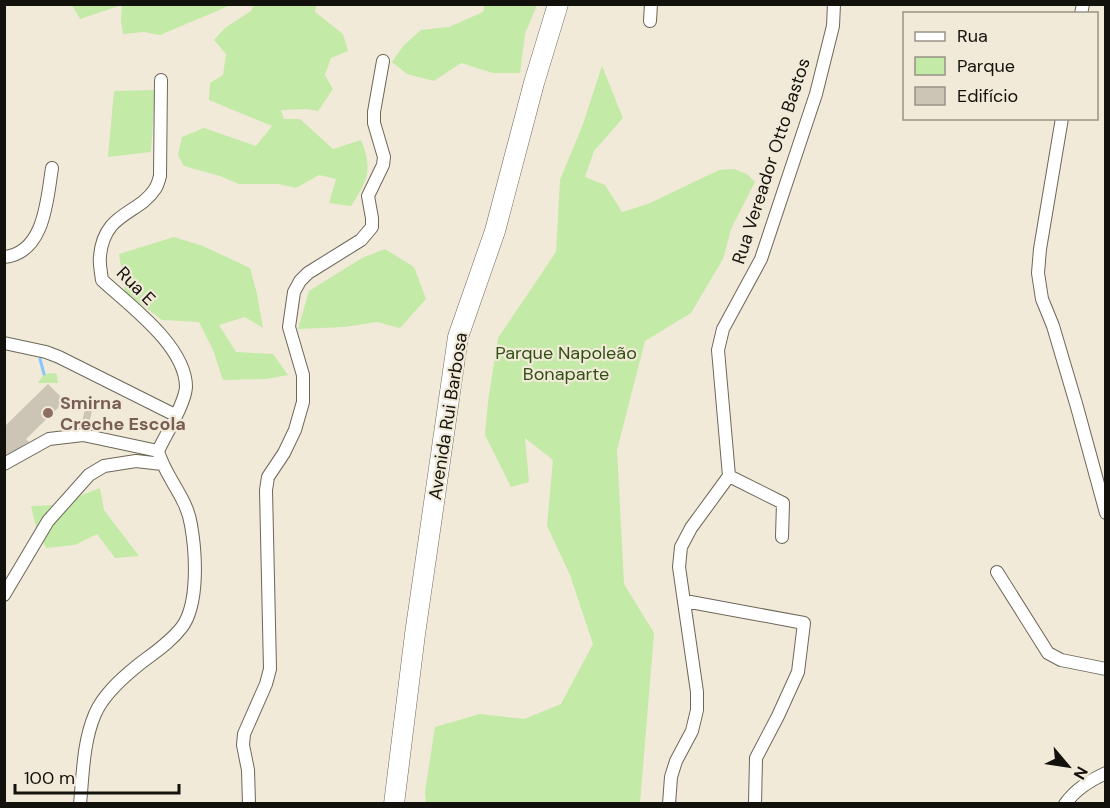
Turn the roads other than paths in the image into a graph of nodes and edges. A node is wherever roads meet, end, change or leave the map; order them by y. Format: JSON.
{"nodes":[{"id":1,"x":547,"y":4,"type":"edge"},
{"id":2,"x":558,"y":4,"type":"edge"},
{"id":3,"x":651,"y":4,"type":"edge"},
{"id":4,"x":834,"y":4,"type":"edge"},
{"id":5,"x":650,"y":21,"type":"dead end"},
{"id":6,"x":382,"y":61,"type":"dead end"},
{"id":7,"x":161,"y":80,"type":"dead end"},
{"id":8,"x":1062,"y":120,"type":"edge"},
{"id":9,"x":52,"y":168,"type":"dead end"},
{"id":10,"x":4,"y":257,"type":"edge"},
{"id":11,"x":4,"y":343,"type":"edge"},
{"id":12,"x":175,"y":415,"type":"junction"},
{"id":13,"x":158,"y":451,"type":"junction"},
{"id":14,"x":4,"y":464,"type":"edge"},
{"id":15,"x":162,"y":464,"type":"junction"},
{"id":16,"x":1100,"y":470,"type":"edge"},
{"id":17,"x":729,"y":476,"type":"junction"},
{"id":18,"x":1106,"y":513,"type":"edge"},
{"id":19,"x":782,"y":537,"type":"dead end"},
{"id":20,"x":997,"y":572,"type":"dead end"},
{"id":21,"x":4,"y":595,"type":"edge"},
{"id":22,"x":685,"y":601,"type":"junction"},
{"id":23,"x":1106,"y":669,"type":"edge"},
{"id":24,"x":1106,"y":772,"type":"edge"},
{"id":25,"x":80,"y":804,"type":"edge"},
{"id":26,"x":249,"y":804,"type":"edge"},
{"id":27,"x":383,"y":804,"type":"edge"},
{"id":28,"x":394,"y":804,"type":"edge"},
{"id":29,"x":669,"y":804,"type":"edge"},
{"id":30,"x":755,"y":804,"type":"edge"},
{"id":31,"x":1065,"y":804,"type":"edge"}],
"edges":[{"from":1,"to":27,"type":"main road","name":"Avenida Rui Barbosa"},
{"from":2,"to":28,"type":"main road","name":"Avenida Rui Barbosa"},
{"from":3,"to":5,"type":"street"},
{"from":4,"to":17,"type":"street","name":"Rua Vereador Otto Bastos"},
{"from":6,"to":26,"type":"street"},
{"from":7,"to":12,"type":"street","name":"Rua E"},
{"from":8,"to":16,"type":"street"},
{"from":9,"to":10,"type":"street"},
{"from":11,"to":12,"type":"street"},
{"from":12,"to":13,"type":"street","name":"Rua E"},
{"from":13,"to":14,"type":"street"},
{"from":13,"to":15,"type":"street"},
{"from":15,"to":21,"type":"street"},
{"from":15,"to":25,"type":"street"},
{"from":16,"to":18,"type":"street"},
{"from":17,"to":19,"type":"street"},
{"from":17,"to":22,"type":"street"},
{"from":20,"to":23,"type":"street"},
{"from":22,"to":29,"type":"street"},
{"from":22,"to":30,"type":"street"},
{"from":24,"to":31,"type":"street"}]}
